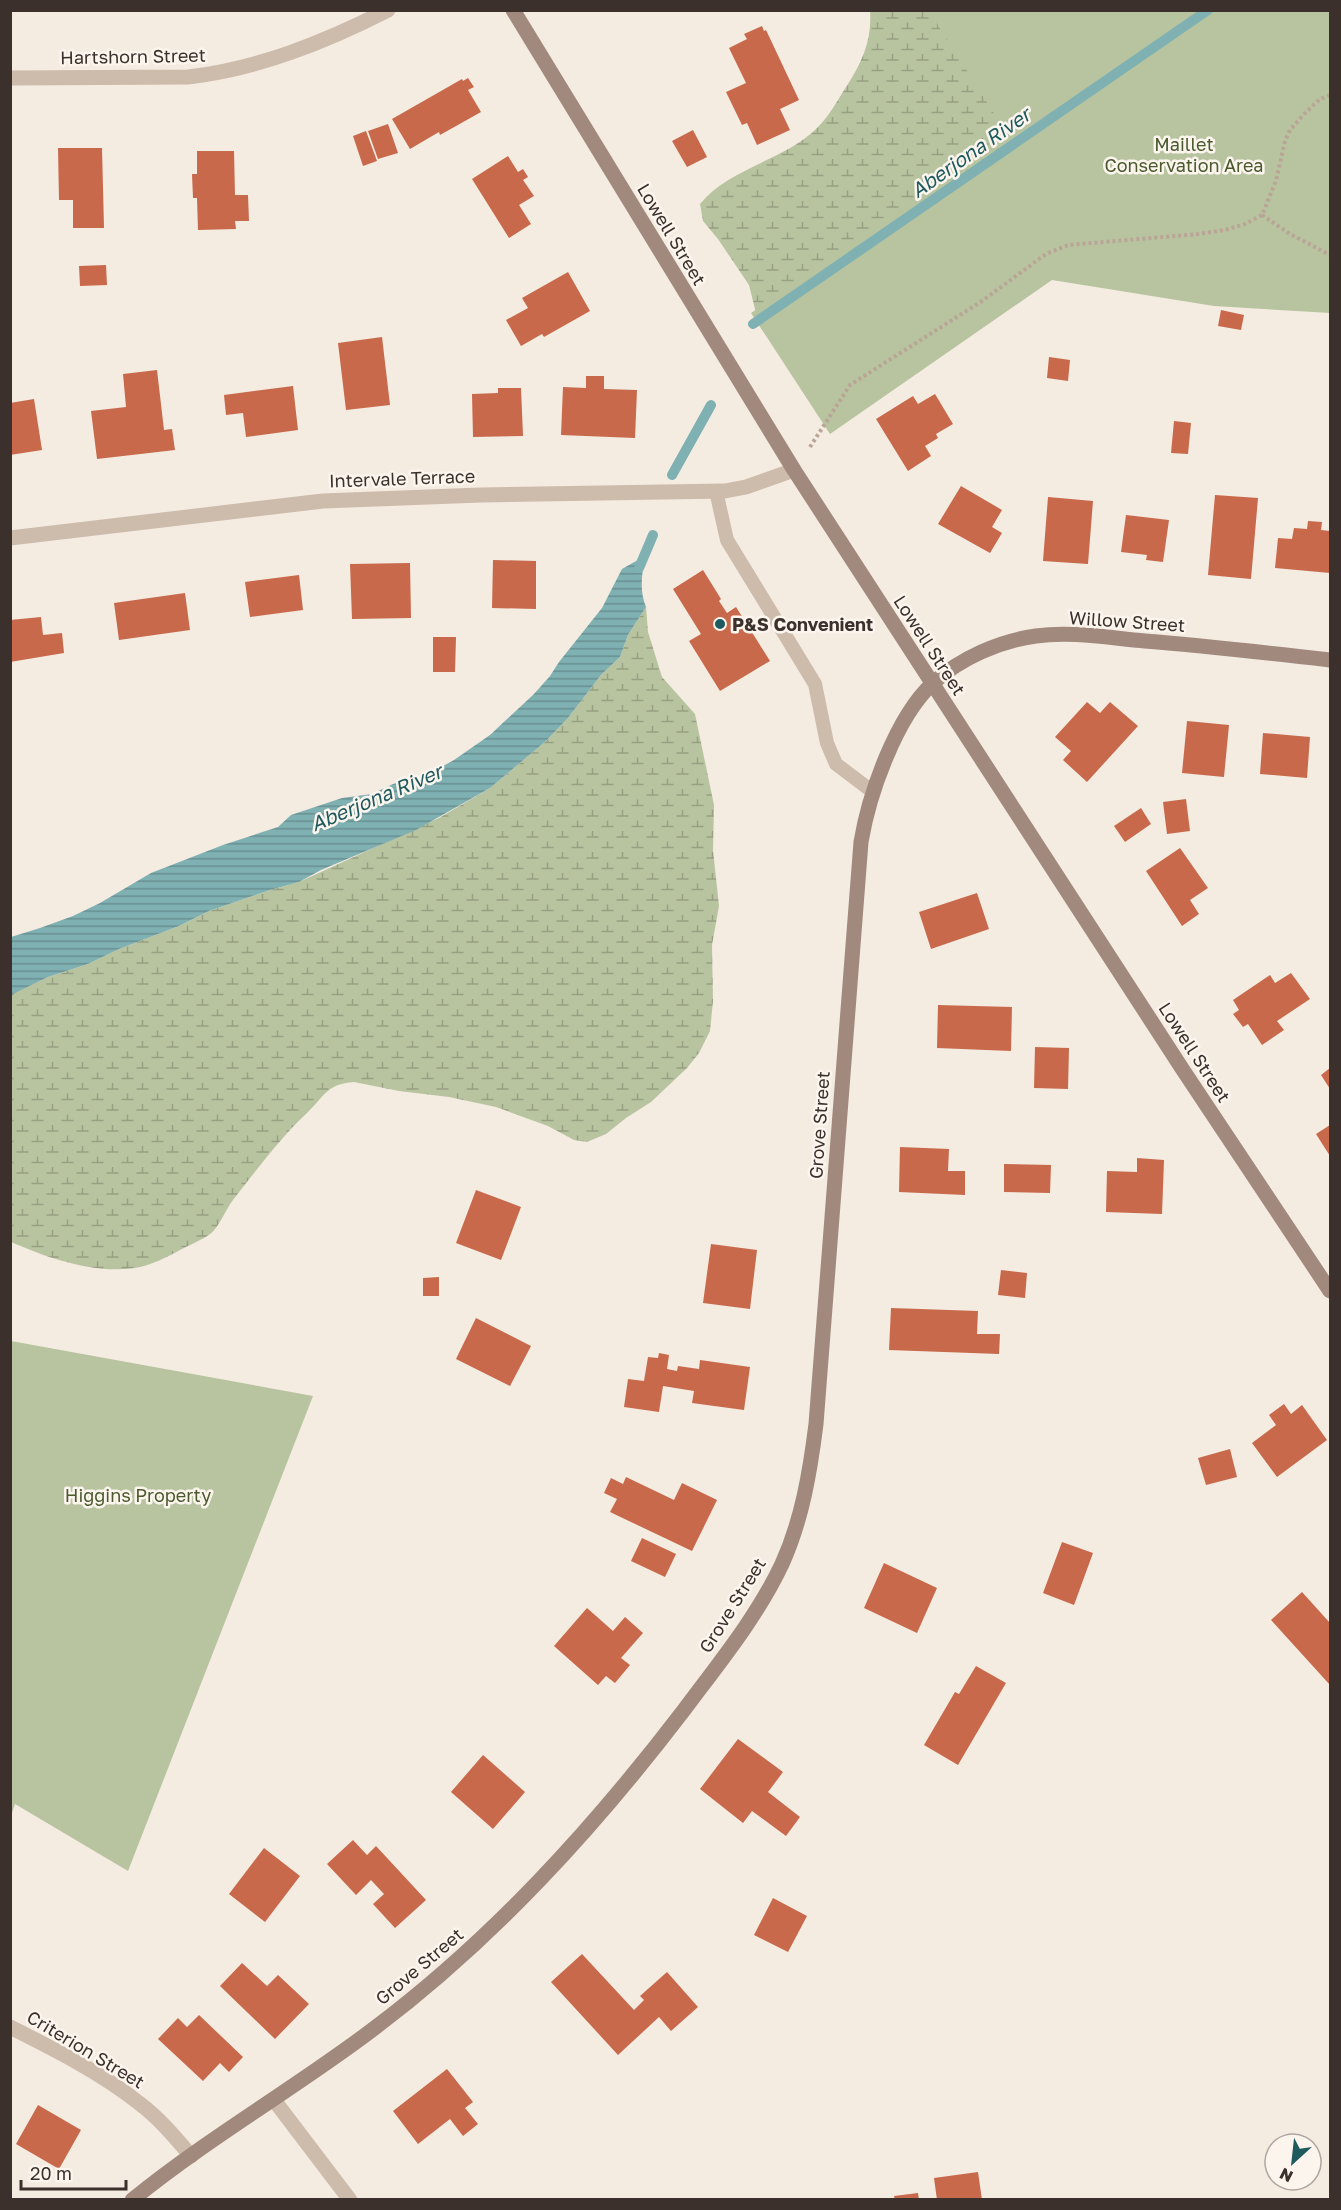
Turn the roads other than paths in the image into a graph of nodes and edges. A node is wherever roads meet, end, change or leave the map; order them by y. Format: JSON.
{"nodes":[{"id":1,"x":388,"y":10,"type":"edge"},
{"id":2,"x":513,"y":10,"type":"edge"},
{"id":3,"x":10,"y":78,"type":"edge"},
{"id":4,"x":794,"y":470,"type":"junction"},
{"id":5,"x":716,"y":491,"type":"junction"},
{"id":6,"x":10,"y":538,"type":"edge"},
{"id":7,"x":1330,"y":660,"type":"edge"},
{"id":8,"x":932,"y":684,"type":"junction"},
{"id":9,"x":873,"y":792,"type":"junction"},
{"id":10,"x":1330,"y":1291,"type":"edge"},
{"id":11,"x":10,"y":2027,"type":"edge"},
{"id":12,"x":274,"y":2100,"type":"junction"},
{"id":13,"x":191,"y":2156,"type":"junction"},
{"id":14,"x":132,"y":2199,"type":"edge"},
{"id":15,"x":350,"y":2199,"type":"edge"}],
"edges":[{"from":1,"to":3,"type":"street","name":"Hartshorn Street"},
{"from":2,"to":4,"type":"main road","name":"Lowell Street"},
{"from":4,"to":5,"type":"street","name":"Intervale Terrace"},
{"from":4,"to":8,"type":"main road","name":"Lowell Street"},
{"from":5,"to":6,"type":"street","name":"Intervale Terrace"},
{"from":5,"to":9,"type":"lane"},
{"from":7,"to":8,"type":"main road","name":"Willow Street"},
{"from":8,"to":9,"type":"main road","name":"Grove Street"},
{"from":8,"to":10,"type":"main road","name":"Lowell Street"},
{"from":9,"to":12,"type":"main road","name":"Grove Street"},
{"from":11,"to":13,"type":"street","name":"Criterion Street"},
{"from":12,"to":13,"type":"main road","name":"Grove Street"},
{"from":12,"to":15,"type":"street"},
{"from":13,"to":14,"type":"main road","name":"Grove Street"}]}
